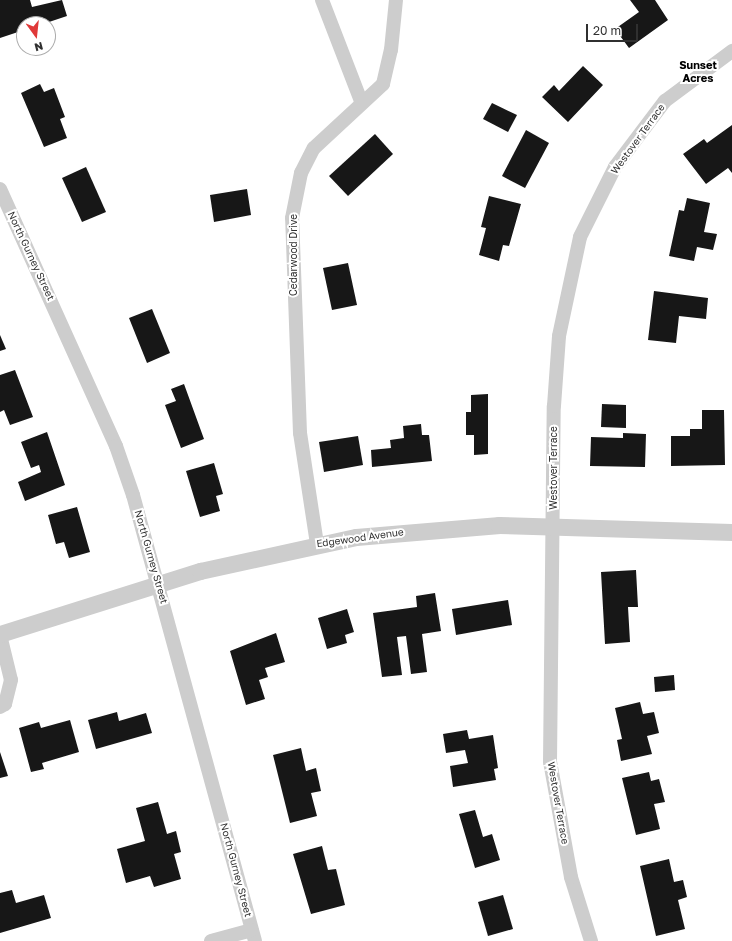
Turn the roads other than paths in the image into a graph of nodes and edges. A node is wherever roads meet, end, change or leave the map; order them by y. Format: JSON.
{"nodes":[{"id":1,"x":322,"y":0,"type":"edge"},
{"id":2,"x":396,"y":0,"type":"edge"},
{"id":3,"x":732,"y":51,"type":"edge"},
{"id":4,"x":361,"y":101,"type":"junction"},
{"id":5,"x":0,"y":189,"type":"edge"},
{"id":6,"x":555,"y":527,"type":"junction"},
{"id":7,"x":732,"y":532,"type":"edge"},
{"id":8,"x":317,"y":544,"type":"junction"},
{"id":9,"x":160,"y":585,"type":"junction"},
{"id":10,"x":0,"y":635,"type":"edge"},
{"id":11,"x":0,"y":707,"type":"edge"},
{"id":12,"x":254,"y":935,"type":"edge"},
{"id":13,"x":211,"y":941,"type":"edge"},
{"id":14,"x":591,"y":941,"type":"edge"}],
"edges":[{"from":1,"to":4,"type":"street"},
{"from":2,"to":4,"type":"street","name":"Cedarwood Drive"},
{"from":3,"to":6,"type":"street","name":"Westover Terrace"},
{"from":4,"to":8,"type":"street","name":"Cedarwood Drive"},
{"from":5,"to":9,"type":"street","name":"North Gurney Street"},
{"from":6,"to":7,"type":"street","name":"Edgewood Avenue"},
{"from":6,"to":8,"type":"street","name":"Edgewood Avenue"},
{"from":6,"to":14,"type":"street","name":"Westover Terrace"},
{"from":8,"to":9,"type":"street","name":"Edgewood Avenue"},
{"from":9,"to":10,"type":"street","name":"Edgewood Avenue"},
{"from":9,"to":12,"type":"street","name":"North Gurney Street"},
{"from":10,"to":11,"type":"street","name":"Edgewood Avenue"},
{"from":12,"to":13,"type":"street"}]}
